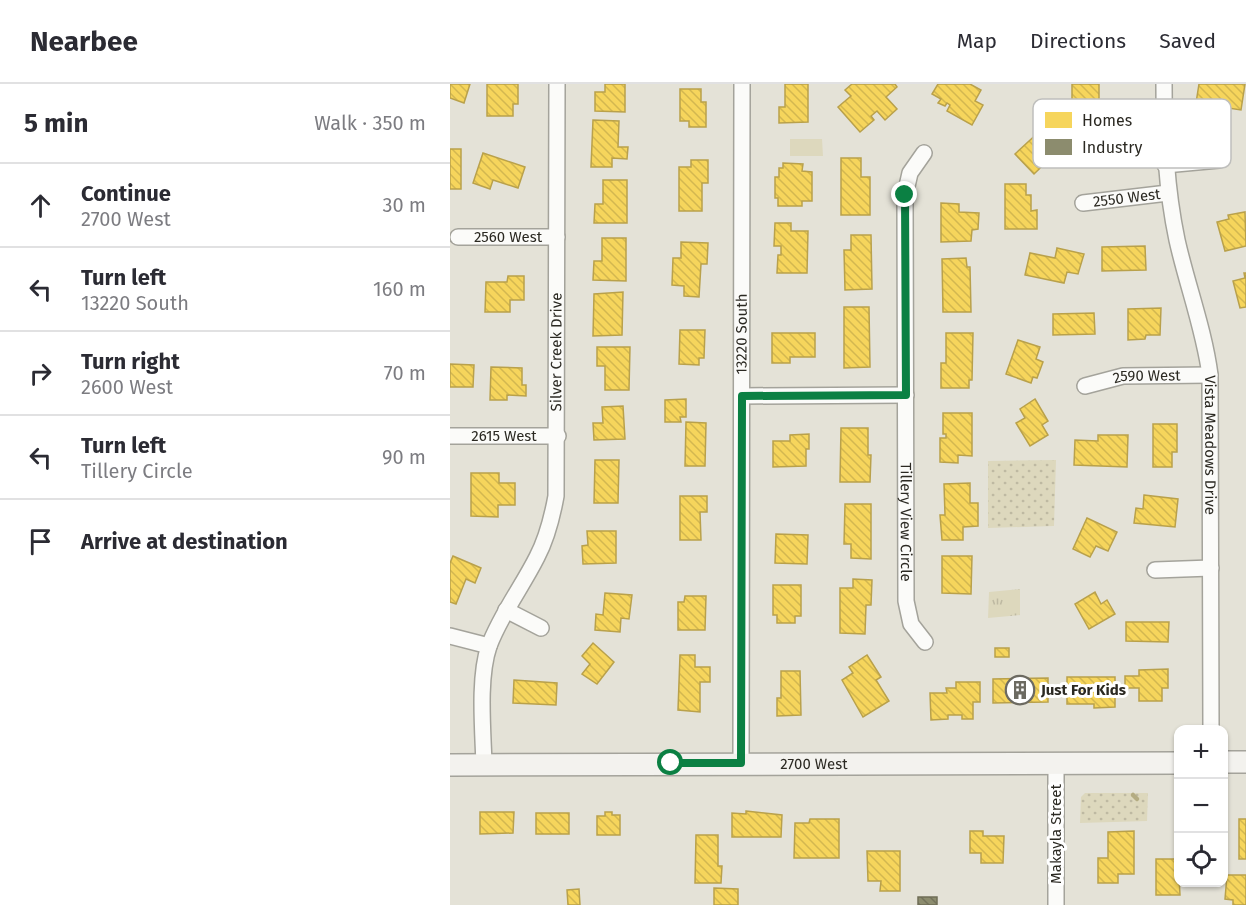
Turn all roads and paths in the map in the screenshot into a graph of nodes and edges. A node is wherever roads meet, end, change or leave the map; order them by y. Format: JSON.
{"nodes":[{"id":1,"x":557,"y":84,"type":"edge"},
{"id":2,"x":742,"y":84,"type":"edge"},
{"id":3,"x":1164,"y":84,"type":"edge"},
{"id":4,"x":1164,"y":99,"type":"edge"},
{"id":5,"x":924,"y":153,"type":"dead end"},
{"id":6,"x":1166,"y":168,"type":"edge"},
{"id":7,"x":1168,"y":193,"type":"junction"},
{"id":8,"x":1083,"y":203,"type":"dead end"},
{"id":9,"x":458,"y":237,"type":"dead end"},
{"id":10,"x":557,"y":237,"type":"junction"},
{"id":11,"x":1210,"y":375,"type":"junction"},
{"id":12,"x":1085,"y":386,"type":"dead end"},
{"id":13,"x":906,"y":395,"type":"junction"},
{"id":14,"x":742,"y":396,"type":"junction"},
{"id":15,"x":450,"y":436,"type":"edge"},
{"id":16,"x":558,"y":436,"type":"junction"},
{"id":17,"x":1211,"y":568,"type":"junction"},
{"id":18,"x":1155,"y":570,"type":"dead end"},
{"id":19,"x":506,"y":610,"type":"junction"},
{"id":20,"x":541,"y":628,"type":"dead end"},
{"id":21,"x":450,"y":636,"type":"edge"},
{"id":22,"x":925,"y":642,"type":"dead end"},
{"id":23,"x":489,"y":646,"type":"junction"},
{"id":24,"x":1211,"y":725,"type":"edge"},
{"id":25,"x":1228,"y":762,"type":"edge"},
{"id":26,"x":1246,"y":762,"type":"edge"},
{"id":27,"x":741,"y":763,"type":"junction"},
{"id":28,"x":1056,"y":763,"type":"junction"},
{"id":29,"x":1174,"y":763,"type":"edge"},
{"id":30,"x":450,"y":765,"type":"edge"},
{"id":31,"x":484,"y":765,"type":"junction"},
{"id":32,"x":1056,"y":905,"type":"edge"}],
"edges":[{"from":1,"to":10,"type":"street","name":"Silver Creek Drive"},
{"from":2,"to":14,"type":"street","name":"13220 South"},
{"from":3,"to":4,"type":"street","name":"Vista Meadows Drive"},
{"from":5,"to":13,"type":"street","name":"Tillery View Circle"},
{"from":6,"to":7,"type":"street","name":"Vista Meadows Drive"},
{"from":7,"to":8,"type":"street","name":"2550 West"},
{"from":7,"to":11,"type":"street","name":"Vista Meadows Drive"},
{"from":9,"to":10,"type":"street","name":"2560 West"},
{"from":10,"to":16,"type":"street","name":"Silver Creek Drive"},
{"from":11,"to":12,"type":"street","name":"2590 West"},
{"from":11,"to":17,"type":"street","name":"Vista Meadows Drive"},
{"from":13,"to":14,"type":"street"},
{"from":13,"to":22,"type":"street","name":"Tillery View Circle"},
{"from":14,"to":27,"type":"street","name":"13220 South"},
{"from":15,"to":16,"type":"street","name":"2615 West"},
{"from":16,"to":19,"type":"street","name":"Silver Creek Drive"},
{"from":17,"to":18,"type":"street"},
{"from":17,"to":24,"type":"street","name":"Vista Meadows Drive"},
{"from":19,"to":20,"type":"street"},
{"from":19,"to":23,"type":"street","name":"Silver Creek Drive"},
{"from":21,"to":23,"type":"street"},
{"from":23,"to":31,"type":"street","name":"Silver Creek Drive"},
{"from":25,"to":26,"type":"main road"},
{"from":27,"to":28,"type":"main road","name":"2700 West"},
{"from":27,"to":31,"type":"main road","name":"2700 West"},
{"from":28,"to":29,"type":"main road","name":"2700 West"},
{"from":28,"to":32,"type":"street","name":"Makayla Street"},
{"from":30,"to":31,"type":"main road","name":"2700 West"}]}
